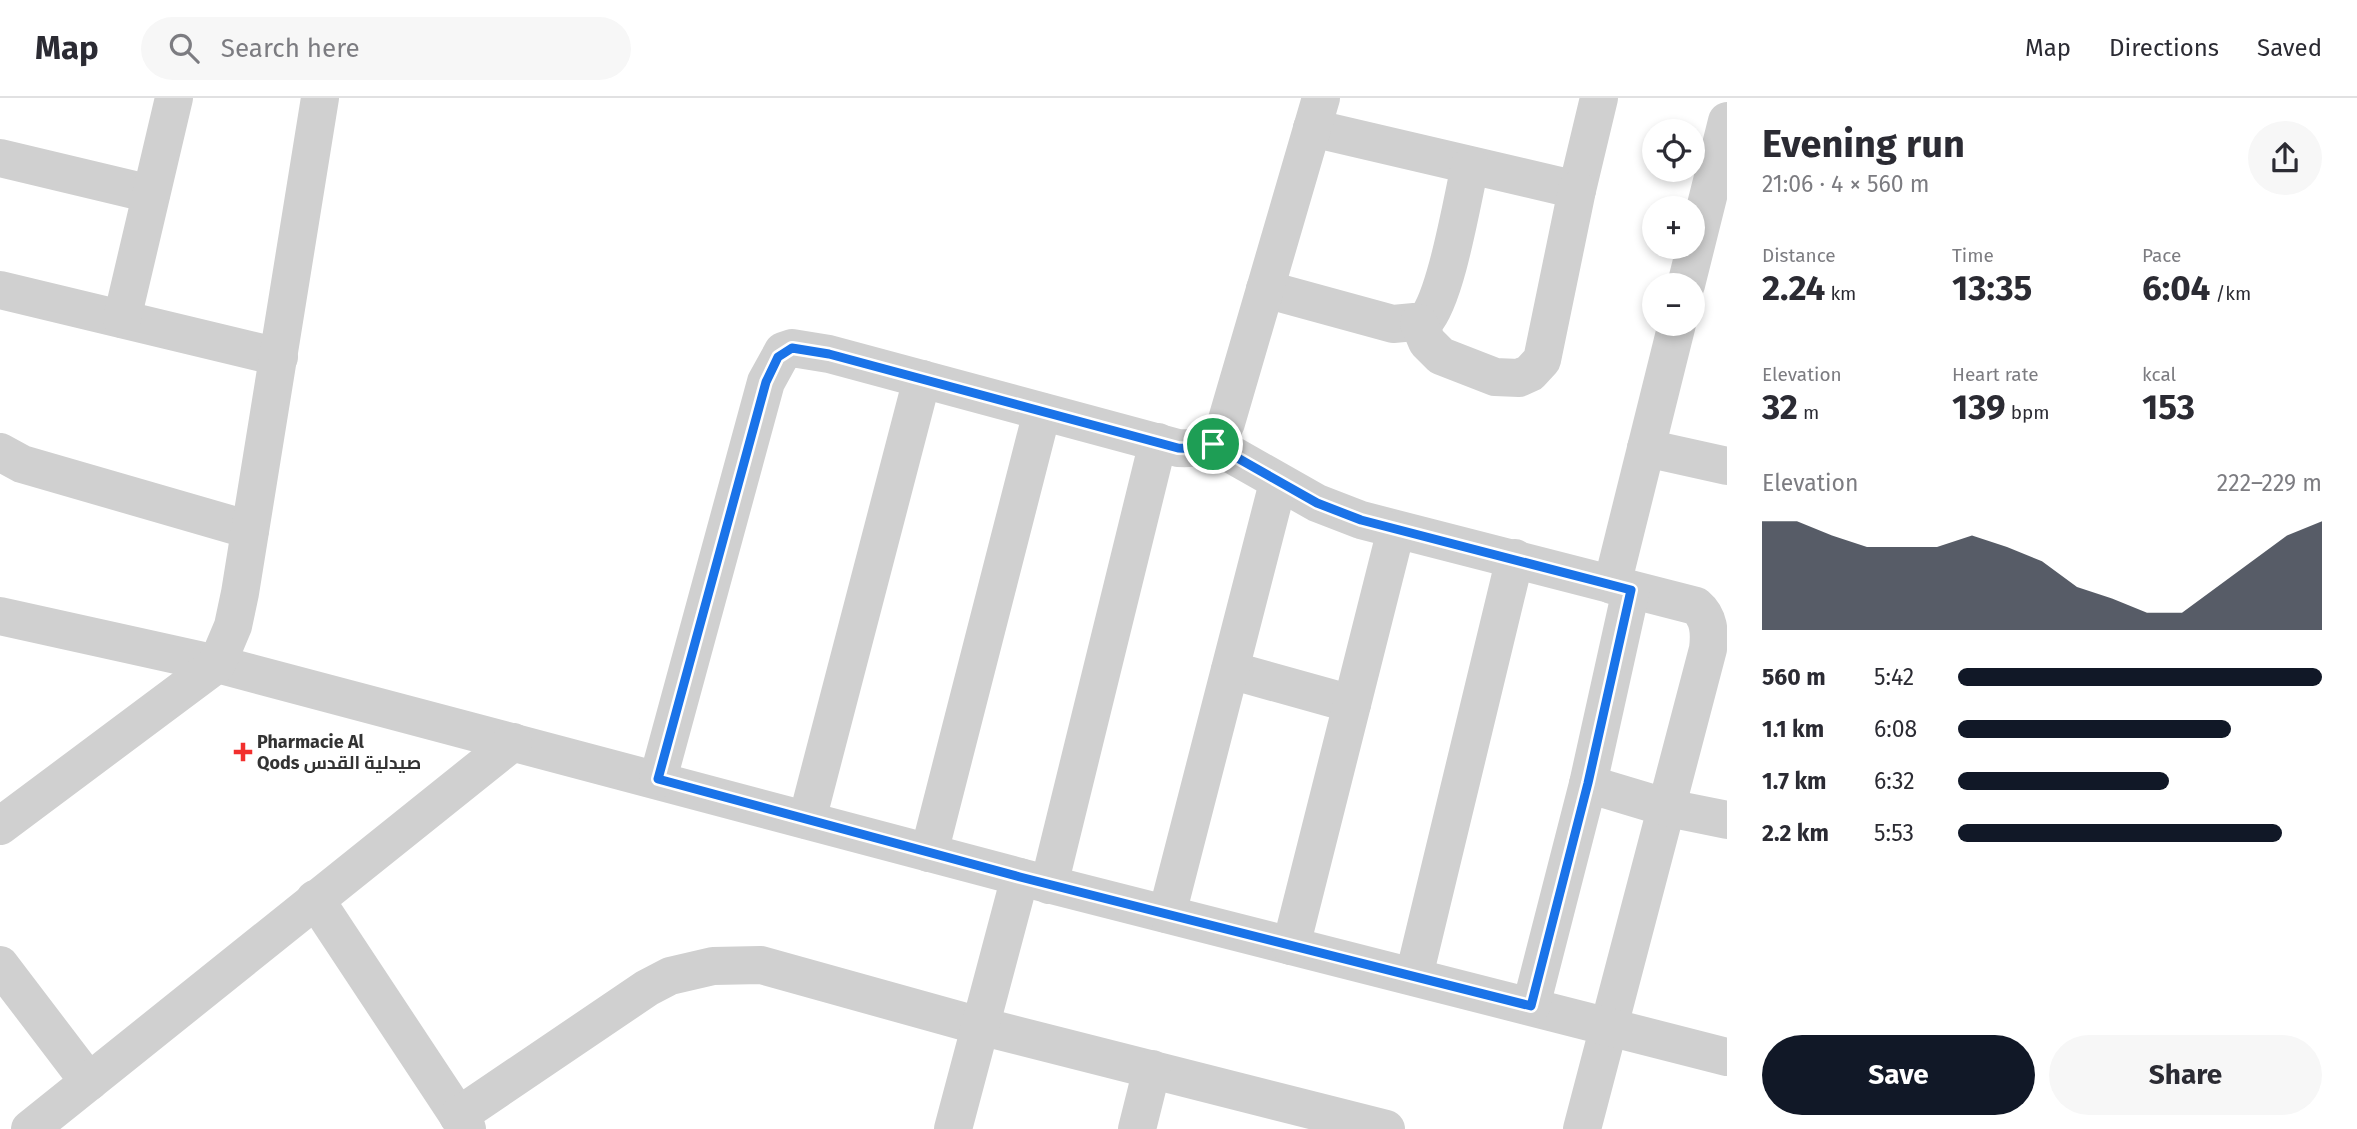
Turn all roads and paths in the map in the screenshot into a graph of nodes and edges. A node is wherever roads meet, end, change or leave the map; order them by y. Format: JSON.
{"nodes":[{"id":1,"x":174,"y":98,"type":"edge"},
{"id":2,"x":320,"y":98,"type":"edge"},
{"id":3,"x":1599,"y":98,"type":"edge"},
{"id":4,"x":1316,"y":113,"type":"edge"},
{"id":5,"x":1727,"y":121,"type":"edge"},
{"id":6,"x":0,"y":158,"type":"edge"},
{"id":7,"x":1470,"y":166,"type":"junction"},
{"id":8,"x":1577,"y":190,"type":"junction"},
{"id":9,"x":151,"y":194,"type":"junction"},
{"id":10,"x":1689,"y":273,"type":"edge"},
{"id":11,"x":1265,"y":289,"type":"junction"},
{"id":12,"x":0,"y":290,"type":"edge"},
{"id":13,"x":122,"y":319,"type":"junction"},
{"id":14,"x":1419,"y":323,"type":"junction"},
{"id":15,"x":1674,"y":336,"type":"edge"},
{"id":16,"x":279,"y":357,"type":"junction"},
{"id":17,"x":922,"y":379,"type":"junction"},
{"id":18,"x":1042,"y":412,"type":"junction"},
{"id":19,"x":1158,"y":442,"type":"junction"},
{"id":20,"x":1213,"y":444,"type":"junction"},
{"id":21,"x":1646,"y":448,"type":"junction"},
{"id":22,"x":0,"y":452,"type":"edge"},
{"id":23,"x":1727,"y":466,"type":"edge"},
{"id":24,"x":1278,"y":483,"type":"junction"},
{"id":25,"x":250,"y":530,"type":"junction"},
{"id":26,"x":1396,"y":530,"type":"junction"},
{"id":27,"x":1515,"y":558,"type":"junction"},
{"id":28,"x":1622,"y":587,"type":"junction"},
{"id":29,"x":0,"y":616,"type":"edge"},
{"id":30,"x":217,"y":664,"type":"junction"},
{"id":31,"x":1230,"y":670,"type":"junction"},
{"id":32,"x":1352,"y":704,"type":"junction"},
{"id":33,"x":513,"y":742,"type":"junction"},
{"id":34,"x":658,"y":779,"type":"junction"},
{"id":35,"x":1588,"y":783,"type":"junction"},
{"id":36,"x":1668,"y":808,"type":"junction"},
{"id":37,"x":807,"y":820,"type":"junction"},
{"id":38,"x":1727,"y":820,"type":"edge"},
{"id":39,"x":0,"y":826,"type":"edge"},
{"id":40,"x":929,"y":853,"type":"junction"},
{"id":41,"x":1034,"y":881,"type":"junction"},
{"id":42,"x":315,"y":899,"type":"junction"},
{"id":43,"x":1167,"y":914,"type":"junction"},
{"id":44,"x":1291,"y":946,"type":"junction"},
{"id":45,"x":0,"y":965,"type":"edge"},
{"id":46,"x":1414,"y":976,"type":"junction"},
{"id":47,"x":1531,"y":1006,"type":"junction"},
{"id":48,"x":1608,"y":1025,"type":"junction"},
{"id":49,"x":980,"y":1026,"type":"junction"},
{"id":50,"x":1727,"y":1057,"type":"edge"},
{"id":51,"x":1152,"y":1069,"type":"junction"},
{"id":52,"x":89,"y":1082,"type":"junction"},
{"id":53,"x":1272,"y":1115,"type":"edge"},
{"id":54,"x":463,"y":1123,"type":"edge"},
{"id":55,"x":30,"y":1129,"type":"edge"},
{"id":56,"x":953,"y":1129,"type":"edge"},
{"id":57,"x":1137,"y":1129,"type":"edge"},
{"id":58,"x":1386,"y":1129,"type":"edge"},
{"id":59,"x":1581,"y":1129,"type":"edge"}],
"edges":[{"from":1,"to":9,"type":"street"},
{"from":2,"to":16,"type":"street"},
{"from":3,"to":8,"type":"street"},
{"from":4,"to":7,"type":"street"},
{"from":4,"to":11,"type":"street"},
{"from":5,"to":10,"type":"street"},
{"from":6,"to":9,"type":"street"},
{"from":7,"to":8,"type":"street"},
{"from":7,"to":14,"type":"street"},
{"from":8,"to":14,"type":"street"},
{"from":9,"to":13,"type":"street"},
{"from":11,"to":14,"type":"street"},
{"from":11,"to":20,"type":"street"},
{"from":12,"to":13,"type":"street"},
{"from":13,"to":16,"type":"street"},
{"from":15,"to":21,"type":"street"},
{"from":16,"to":25,"type":"street"},
{"from":17,"to":18,"type":"street"},
{"from":17,"to":34,"type":"street"},
{"from":17,"to":37,"type":"street"},
{"from":18,"to":19,"type":"street"},
{"from":18,"to":40,"type":"street"},
{"from":19,"to":20,"type":"street"},
{"from":19,"to":41,"type":"street"},
{"from":20,"to":24,"type":"street"},
{"from":21,"to":23,"type":"street"},
{"from":21,"to":28,"type":"street"},
{"from":22,"to":25,"type":"street"},
{"from":24,"to":26,"type":"street"},
{"from":24,"to":31,"type":"street"},
{"from":25,"to":30,"type":"street"},
{"from":26,"to":27,"type":"street"},
{"from":26,"to":32,"type":"street"},
{"from":27,"to":28,"type":"street"},
{"from":27,"to":46,"type":"street"},
{"from":28,"to":35,"type":"street"},
{"from":28,"to":36,"type":"street"},
{"from":29,"to":30,"type":"street"},
{"from":30,"to":33,"type":"street"},
{"from":30,"to":39,"type":"street"},
{"from":31,"to":32,"type":"street"},
{"from":31,"to":43,"type":"street"},
{"from":32,"to":44,"type":"street"},
{"from":33,"to":34,"type":"street"},
{"from":33,"to":42,"type":"street"},
{"from":34,"to":37,"type":"street"},
{"from":35,"to":36,"type":"street"},
{"from":35,"to":47,"type":"street"},
{"from":36,"to":38,"type":"street"},
{"from":36,"to":48,"type":"street"},
{"from":37,"to":40,"type":"street"},
{"from":40,"to":41,"type":"street"},
{"from":41,"to":43,"type":"street"},
{"from":41,"to":49,"type":"street"},
{"from":42,"to":52,"type":"street"},
{"from":42,"to":54,"type":"street"},
{"from":43,"to":44,"type":"street"},
{"from":44,"to":46,"type":"street"},
{"from":45,"to":52,"type":"street"},
{"from":46,"to":47,"type":"street"},
{"from":47,"to":48,"type":"street"},
{"from":48,"to":50,"type":"street"},
{"from":48,"to":59,"type":"street"},
{"from":49,"to":51,"type":"street"},
{"from":49,"to":54,"type":"street"},
{"from":49,"to":56,"type":"street"},
{"from":51,"to":53,"type":"street"},
{"from":51,"to":57,"type":"street"},
{"from":52,"to":55,"type":"street"},
{"from":53,"to":58,"type":"street"}]}
